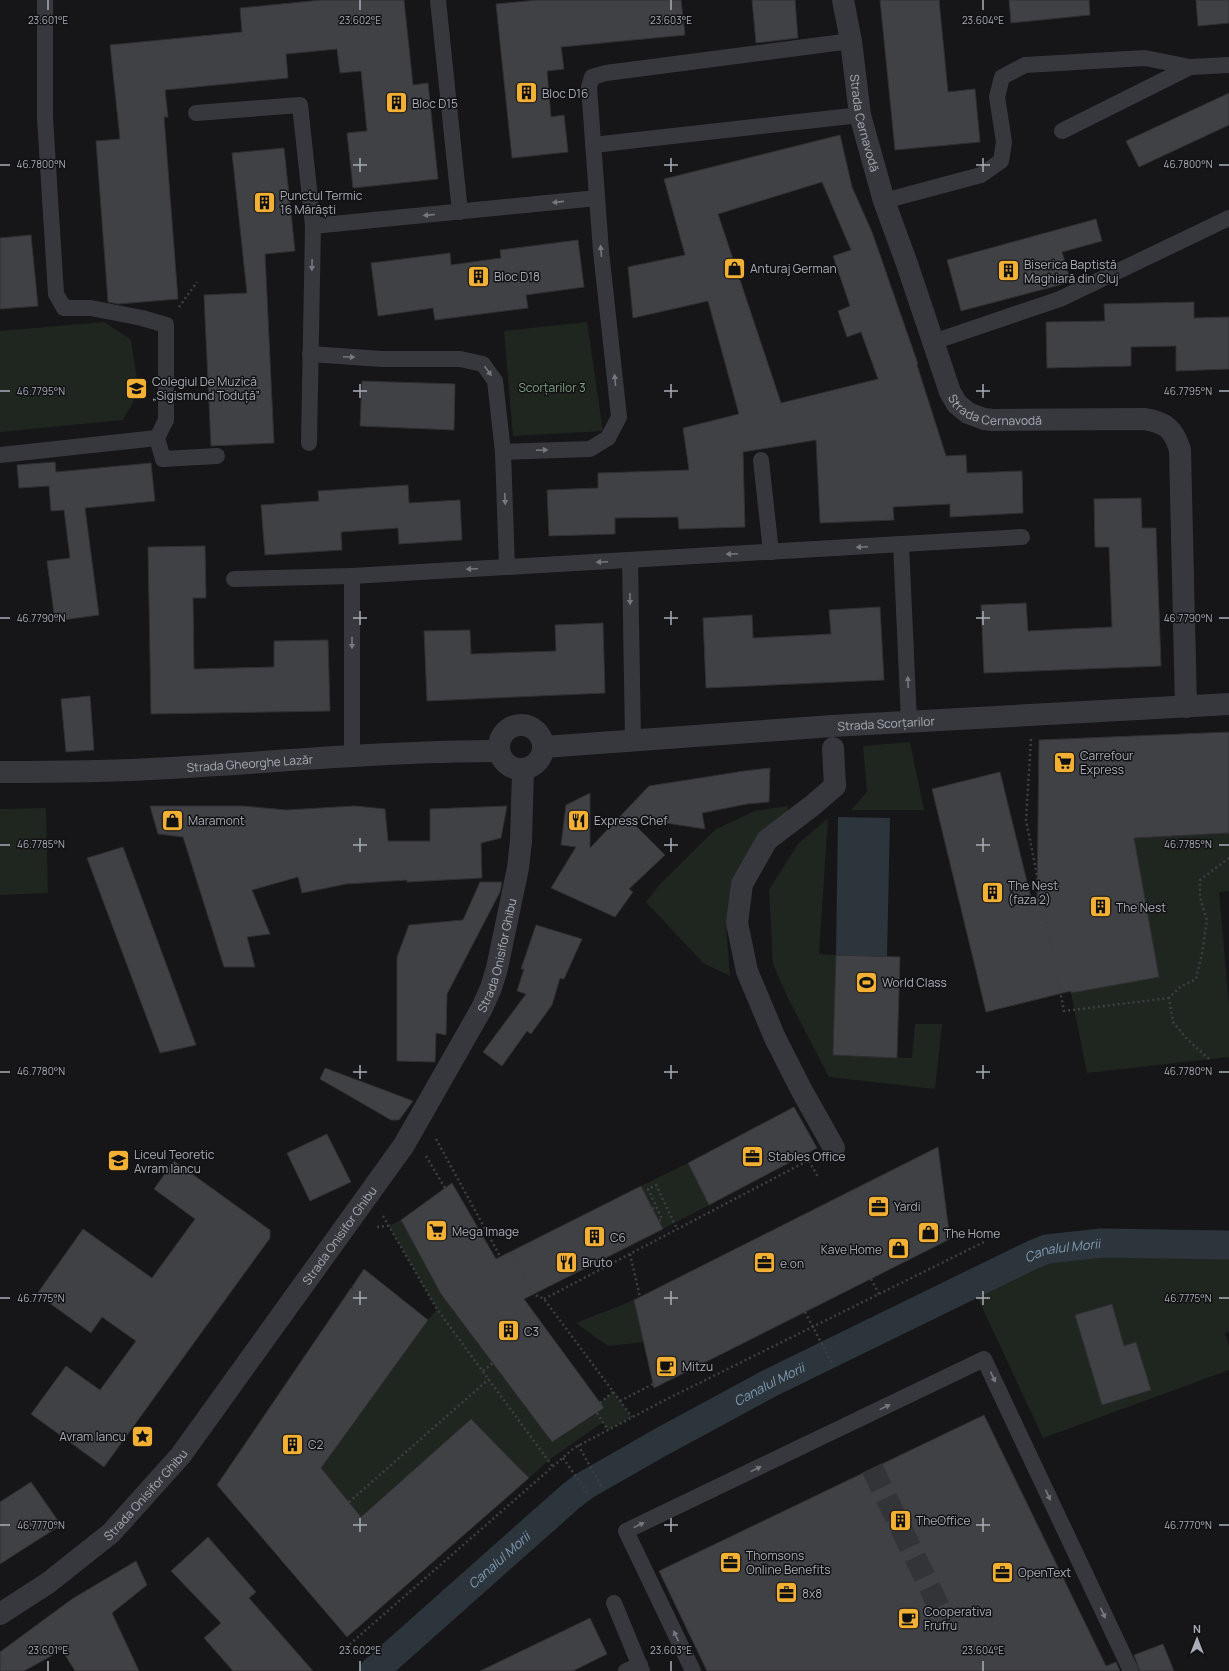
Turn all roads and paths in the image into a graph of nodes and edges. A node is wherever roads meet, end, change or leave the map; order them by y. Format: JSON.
{"nodes":[{"id":1,"x":45,"y":0,"type":"edge"},
{"id":2,"x":438,"y":0,"type":"edge"},
{"id":3,"x":843,"y":0,"type":"edge"},
{"id":4,"x":851,"y":41,"type":"junction"},
{"id":5,"x":1229,"y":65,"type":"edge"},
{"id":6,"x":1190,"y":67,"type":"junction"},
{"id":7,"x":196,"y":113,"type":"dead end"},
{"id":8,"x":860,"y":115,"type":"junction"},
{"id":9,"x":1062,"y":131,"type":"dead end"},
{"id":10,"x":593,"y":145,"type":"junction"},
{"id":11,"x":597,"y":198,"type":"junction"},
{"id":12,"x":884,"y":201,"type":"junction"},
{"id":13,"x":460,"y":212,"type":"junction"},
{"id":14,"x":1229,"y":218,"type":"edge"},
{"id":15,"x":313,"y":226,"type":"junction"},
{"id":16,"x":197,"y":282,"type":"dead end"},
{"id":17,"x":166,"y":325,"type":"junction"},
{"id":18,"x":933,"y":342,"type":"junction"},
{"id":19,"x":310,"y":354,"type":"junction"},
{"id":20,"x":157,"y":438,"type":"junction"},
{"id":21,"x":309,"y":443,"type":"dead end"},
{"id":22,"x":503,"y":452,"type":"junction"},
{"id":23,"x":0,"y":454,"type":"edge"},
{"id":24,"x":217,"y":456,"type":"dead end"},
{"id":25,"x":762,"y":460,"type":"dead end"},
{"id":26,"x":1022,"y":537,"type":"dead end"},
{"id":27,"x":901,"y":544,"type":"junction"},
{"id":28,"x":771,"y":552,"type":"junction"},
{"id":29,"x":630,"y":560,"type":"junction"},
{"id":30,"x":507,"y":567,"type":"junction"},
{"id":31,"x":352,"y":576,"type":"junction"},
{"id":32,"x":234,"y":579,"type":"dead end"},
{"id":33,"x":1229,"y":704,"type":"edge"},
{"id":34,"x":1186,"y":707,"type":"junction"},
{"id":35,"x":910,"y":721,"type":"junction"},
{"id":36,"x":1031,"y":738,"type":"dead end"},
{"id":37,"x":633,"y":739,"type":"junction"},
{"id":38,"x":544,"y":747,"type":"junction"},
{"id":39,"x":833,"y":748,"type":"dead end"},
{"id":40,"x":499,"y":751,"type":"junction"},
{"id":41,"x":352,"y":755,"type":"junction"},
{"id":42,"x":522,"y":770,"type":"junction"},
{"id":43,"x":0,"y":772,"type":"edge"},
{"id":44,"x":1229,"y":858,"type":"edge"},
{"id":45,"x":1169,"y":998,"type":"junction"},
{"id":46,"x":1210,"y":1059,"type":"dead end"},
{"id":47,"x":433,"y":1135,"type":"dead end"},
{"id":48,"x":834,"y":1148,"type":"joint"},
{"id":49,"x":423,"y":1151,"type":"dead end"},
{"id":50,"x":809,"y":1161,"type":"junction"},
{"id":51,"x":818,"y":1177,"type":"dead end"},
{"id":52,"x":445,"y":1188,"type":"dead end"},
{"id":53,"x":656,"y":1206,"type":"junction"},
{"id":54,"x":652,"y":1209,"type":"dead end"},
{"id":55,"x":380,"y":1213,"type":"dead end"},
{"id":56,"x":659,"y":1221,"type":"dead end"},
{"id":57,"x":677,"y":1229,"type":"junction"},
{"id":58,"x":984,"y":1242,"type":"dead end"},
{"id":59,"x":630,"y":1254,"type":"junction"},
{"id":60,"x":501,"y":1258,"type":"junction"},
{"id":61,"x":497,"y":1260,"type":"dead end"},
{"id":62,"x":871,"y":1279,"type":"dead end"},
{"id":63,"x":879,"y":1294,"type":"junction"},
{"id":64,"x":640,"y":1297,"type":"dead end"},
{"id":65,"x":544,"y":1299,"type":"junction"},
{"id":66,"x":805,"y":1312,"type":"dead end"},
{"id":67,"x":813,"y":1326,"type":"junction"},
{"id":68,"x":493,"y":1363,"type":"dead end"},
{"id":69,"x":832,"y":1365,"type":"dead end"},
{"id":70,"x":483,"y":1370,"type":"junction"},
{"id":71,"x":489,"y":1379,"type":"junction"},
{"id":72,"x":653,"y":1384,"type":"dead end"},
{"id":73,"x":614,"y":1392,"type":"junction"},
{"id":74,"x":620,"y":1401,"type":"junction"},
{"id":75,"x":600,"y":1403,"type":"dead end"},
{"id":76,"x":597,"y":1413,"type":"dead end"},
{"id":77,"x":632,"y":1417,"type":"junction"},
{"id":78,"x":608,"y":1430,"type":"junction"},
{"id":79,"x":578,"y":1445,"type":"junction"},
{"id":80,"x":563,"y":1458,"type":"junction"},
{"id":81,"x":553,"y":1467,"type":"junction"},
{"id":82,"x":602,"y":1487,"type":"dead end"},
{"id":83,"x":588,"y":1494,"type":"dead end"},
{"id":84,"x":349,"y":1502,"type":"dead end"},
{"id":85,"x":614,"y":1603,"type":"dead end"},
{"id":86,"x":0,"y":1614,"type":"edge"},
{"id":87,"x":342,"y":1651,"type":"dead end"},
{"id":88,"x":636,"y":1669,"type":"edge"},
{"id":89,"x":693,"y":1671,"type":"edge"},
{"id":90,"x":1131,"y":1671,"type":"edge"}],
"edges":[{"from":1,"to":17,"type":"lane"},
{"from":2,"to":13,"type":"lane"},
{"from":3,"to":4,"type":"street","name":"Strada Cernavodă"},
{"from":4,"to":8,"type":"street","name":"Strada Cernavodă"},
{"from":4,"to":10,"type":"lane"},
{"from":5,"to":6,"type":"lane"},
{"from":6,"to":9,"type":"lane"},
{"from":6,"to":12,"type":"lane"},
{"from":7,"to":15,"type":"lane"},
{"from":8,"to":10,"type":"lane"},
{"from":8,"to":12,"type":"street","name":"Strada Cernavodă"},
{"from":10,"to":11,"type":"lane"},
{"from":11,"to":13,"type":"lane","one_way":true},
{"from":22,"to":11,"type":"lane","one_way":true},
{"from":12,"to":18,"type":"street","name":"Strada Cernavodă"},
{"from":13,"to":15,"type":"lane","one_way":true},
{"from":14,"to":18,"type":"lane"},
{"from":15,"to":19,"type":"lane","one_way":true},
{"from":16,"to":17,"type":"path"},
{"from":17,"to":20,"type":"lane"},
{"from":18,"to":34,"type":"street","name":"Strada Cernavodă"},
{"from":19,"to":21,"type":"lane"},
{"from":19,"to":22,"type":"lane","one_way":true},
{"from":20,"to":23,"type":"lane"},
{"from":20,"to":24,"type":"lane"},
{"from":22,"to":30,"type":"lane","one_way":true},
{"from":25,"to":28,"type":"lane"},
{"from":26,"to":27,"type":"lane"},
{"from":27,"to":28,"type":"lane","one_way":true},
{"from":35,"to":27,"type":"lane","one_way":true},
{"from":28,"to":29,"type":"lane","one_way":true},
{"from":29,"to":30,"type":"lane","one_way":true},
{"from":29,"to":37,"type":"lane","one_way":true},
{"from":30,"to":31,"type":"lane","one_way":true},
{"from":31,"to":32,"type":"lane"},
{"from":31,"to":41,"type":"lane","one_way":true},
{"from":33,"to":34,"type":"street","name":"Strada Scorțarilor"},
{"from":34,"to":35,"type":"street","name":"Strada Scorțarilor"},
{"from":35,"to":37,"type":"street","name":"Strada Scorțarilor"},
{"from":36,"to":45,"type":"path"},
{"from":37,"to":38,"type":"street","name":"Strada Scorțarilor"},
{"from":38,"to":40,"type":"street"},
{"from":38,"to":42,"type":"street"},
{"from":39,"to":48,"type":"street"},
{"from":40,"to":41,"type":"street","name":"Strada Gheorghe Lazăr"},
{"from":40,"to":42,"type":"street"},
{"from":41,"to":43,"type":"street","name":"Strada Gheorghe Lazăr"},
{"from":42,"to":86,"type":"street","name":"Strada Onisifor Ghibu"},
{"from":44,"to":45,"type":"path"},
{"from":45,"to":46,"type":"path"},
{"from":47,"to":60,"type":"path"},
{"from":48,"to":50,"type":"path"},
{"from":49,"to":52,"type":"path"},
{"from":50,"to":51,"type":"path"},
{"from":50,"to":57,"type":"path"},
{"from":53,"to":54,"type":"path"},
{"from":53,"to":56,"type":"path"},
{"from":53,"to":57,"type":"path"},
{"from":55,"to":70,"type":"path"},
{"from":57,"to":59,"type":"path"},
{"from":58,"to":63,"type":"path"},
{"from":59,"to":64,"type":"path"},
{"from":59,"to":65,"type":"path"},
{"from":60,"to":61,"type":"path"},
{"from":60,"to":65,"type":"path"},
{"from":62,"to":63,"type":"path"},
{"from":63,"to":67,"type":"path"},
{"from":65,"to":73,"type":"path"},
{"from":66,"to":67,"type":"path"},
{"from":67,"to":69,"type":"path"},
{"from":67,"to":77,"type":"path"},
{"from":68,"to":70,"type":"path"},
{"from":70,"to":71,"type":"path"},
{"from":71,"to":81,"type":"path"},
{"from":71,"to":84,"type":"path"},
{"from":72,"to":74,"type":"path"},
{"from":73,"to":74,"type":"path"},
{"from":73,"to":75,"type":"path"},
{"from":74,"to":77,"type":"path"},
{"from":76,"to":78,"type":"path"},
{"from":77,"to":78,"type":"path"},
{"from":78,"to":79,"type":"path"},
{"from":79,"to":80,"type":"path"},
{"from":79,"to":82,"type":"path"},
{"from":80,"to":81,"type":"path"},
{"from":80,"to":83,"type":"path"},
{"from":81,"to":87,"type":"path"},
{"from":85,"to":88,"type":"lane"},
{"from":89,"to":90,"type":"lane","one_way":true}]}
